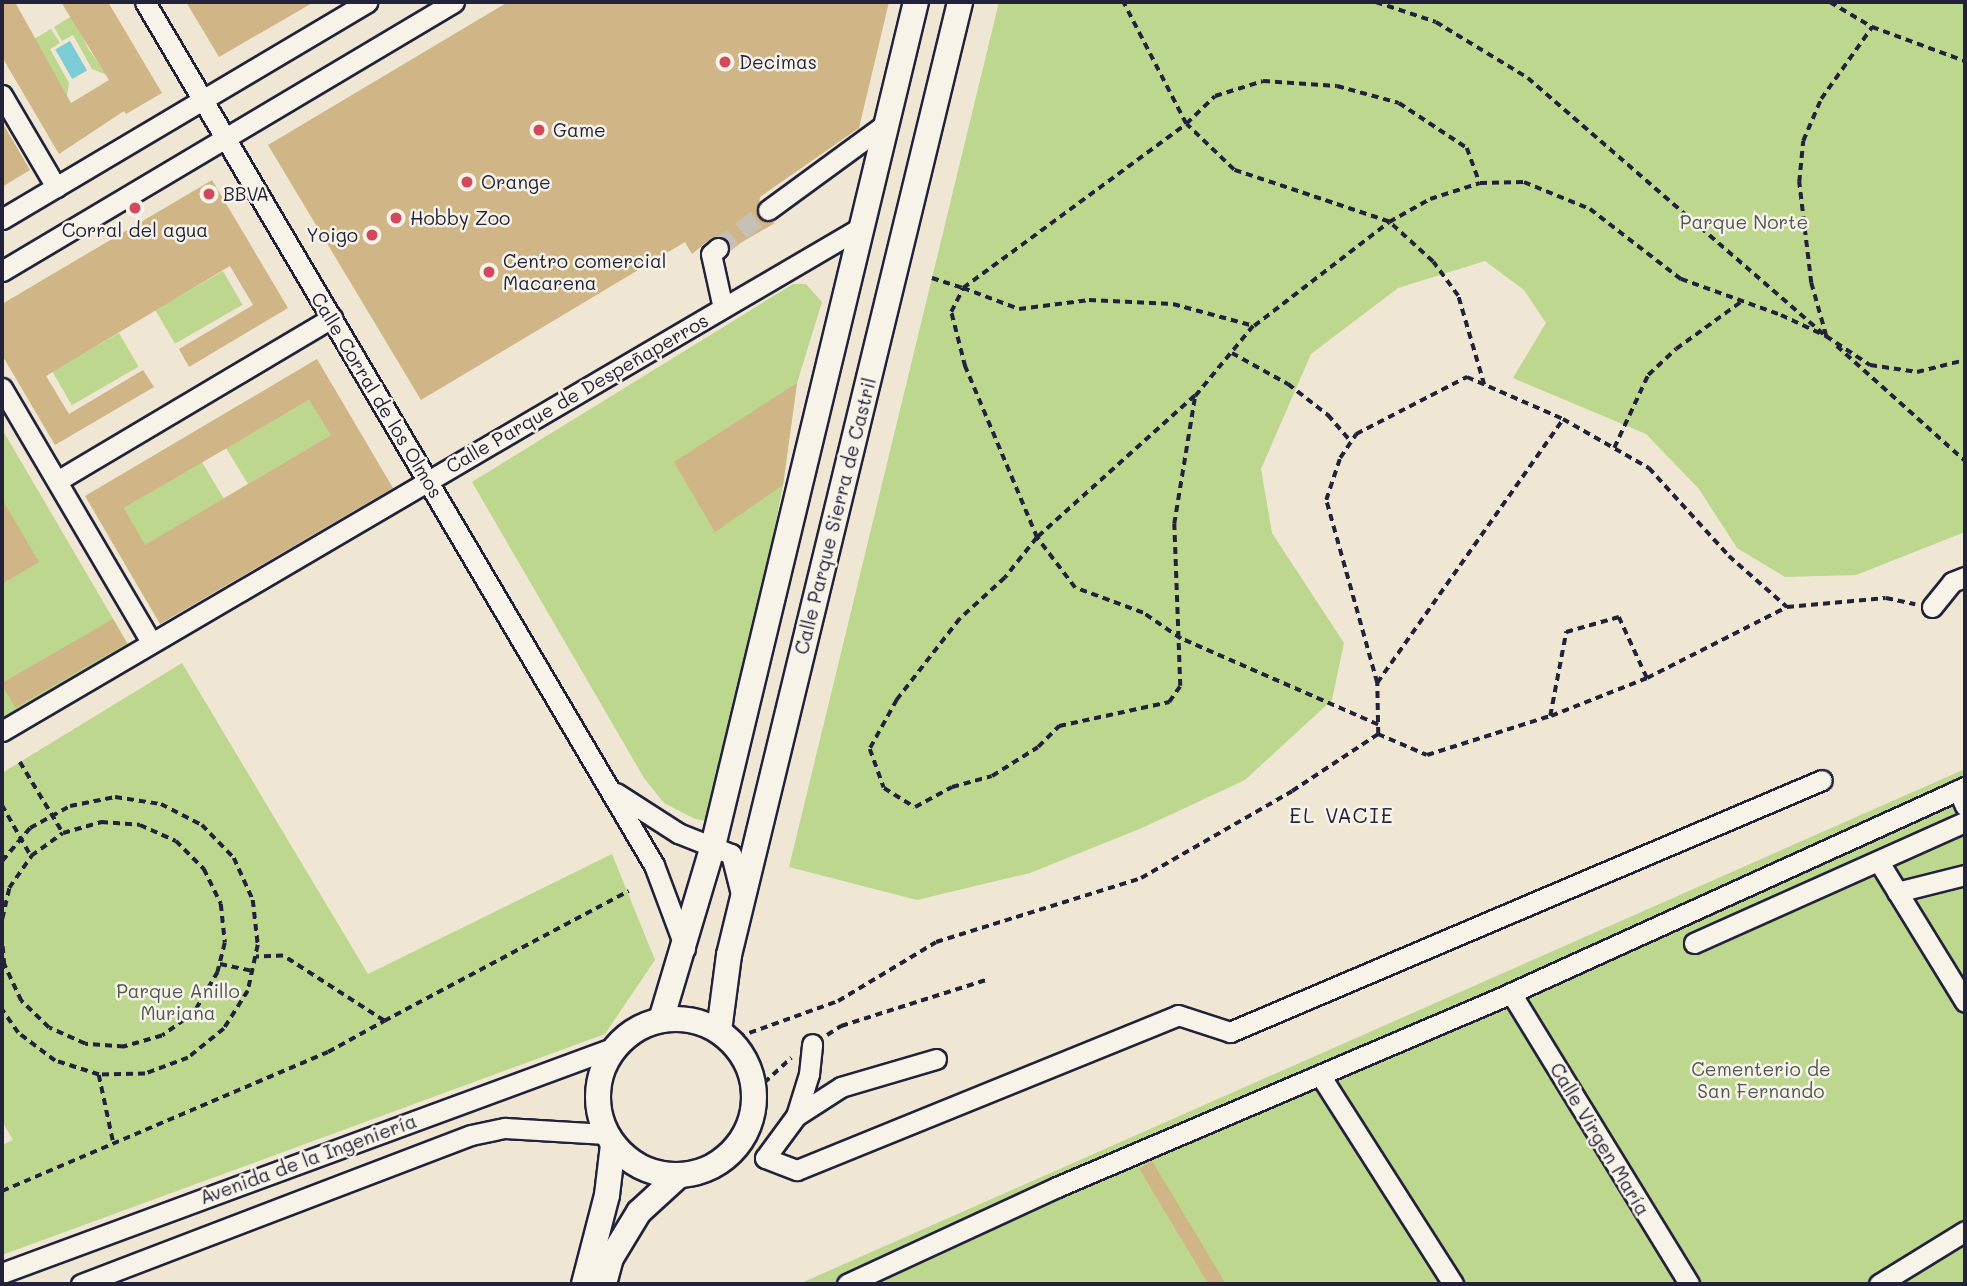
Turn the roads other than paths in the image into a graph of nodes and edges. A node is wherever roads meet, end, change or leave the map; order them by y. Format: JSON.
{"nodes":[{"id":1,"x":145,"y":2,"type":"edge"},
{"id":2,"x":368,"y":2,"type":"edge"},
{"id":3,"x":454,"y":2,"type":"edge"},
{"id":4,"x":916,"y":2,"type":"edge"},
{"id":5,"x":960,"y":2,"type":"edge"},
{"id":6,"x":2,"y":95,"type":"edge"},
{"id":7,"x":203,"y":100,"type":"junction"},
{"id":8,"x":887,"y":123,"type":"junction"},
{"id":9,"x":226,"y":138,"type":"junction"},
{"id":10,"x":56,"y":187,"type":"junction"},
{"id":11,"x":768,"y":210,"type":"tunnel mouth"},
{"id":12,"x":2,"y":219,"type":"edge"},
{"id":13,"x":863,"y":226,"type":"junction"},
{"id":14,"x":718,"y":248,"type":"dead end"},
{"id":15,"x":2,"y":271,"type":"edge"},
{"id":16,"x":723,"y":308,"type":"junction"},
{"id":17,"x":332,"y":318,"type":"junction"},
{"id":18,"x":2,"y":388,"type":"edge"},
{"id":19,"x":428,"y":480,"type":"junction"},
{"id":20,"x":57,"y":481,"type":"junction"},
{"id":21,"x":1965,"y":576,"type":"edge"},
{"id":22,"x":1932,"y":607,"type":"road end"},
{"id":23,"x":151,"y":642,"type":"junction"},
{"id":24,"x":2,"y":731,"type":"edge"},
{"id":25,"x":1822,"y":780,"type":"dead end"},
{"id":26,"x":610,"y":788,"type":"junction"},
{"id":27,"x":1963,"y":794,"type":"edge"},
{"id":28,"x":1965,"y":822,"type":"edge"},
{"id":29,"x":713,"y":846,"type":"junction"},
{"id":30,"x":1879,"y":862,"type":"junction"},
{"id":31,"x":1965,"y":875,"type":"edge"},
{"id":32,"x":1897,"y":892,"type":"junction"},
{"id":33,"x":741,"y":904,"type":"junction"},
{"id":34,"x":1694,"y":943,"type":"dead end"},
{"id":35,"x":685,"y":949,"type":"junction"},
{"id":36,"x":1511,"y":993,"type":"junction"},
{"id":37,"x":1965,"y":1002,"type":"edge"},
{"id":38,"x":661,"y":1020,"type":"junction"},
{"id":39,"x":724,"y":1035,"type":"junction"},
{"id":40,"x":812,"y":1044,"type":"road end"},
{"id":41,"x":615,"y":1047,"type":"junction"},
{"id":42,"x":936,"y":1059,"type":"dead end"},
{"id":43,"x":1320,"y":1075,"type":"junction"},
{"id":44,"x":796,"y":1116,"type":"junction"},
{"id":45,"x":609,"y":1140,"type":"junction"},
{"id":46,"x":677,"y":1177,"type":"junction"},
{"id":47,"x":1965,"y":1231,"type":"edge"},
{"id":48,"x":2,"y":1273,"type":"edge"},
{"id":49,"x":81,"y":1284,"type":"edge"},
{"id":50,"x":584,"y":1284,"type":"edge"},
{"id":51,"x":604,"y":1284,"type":"edge"},
{"id":52,"x":847,"y":1284,"type":"edge"},
{"id":53,"x":1453,"y":1284,"type":"edge"},
{"id":54,"x":1689,"y":1284,"type":"edge"},
{"id":55,"x":1879,"y":1284,"type":"edge"}],
"edges":[{"from":1,"to":7,"type":"street","name":"Calle Corral de los Olmos"},
{"from":2,"to":7,"type":"street"},
{"from":3,"to":9,"type":"street"},
{"from":4,"to":8,"type":"main road","name":"Calle Parque Sierra de Castril"},
{"from":5,"to":33,"type":"main road","name":"Calle Parque Sierra de Castril"},
{"from":6,"to":10,"type":"street"},
{"from":7,"to":9,"type":"street","name":"Calle Corral de los Olmos"},
{"from":7,"to":10,"type":"street"},
{"from":8,"to":11,"type":"street"},
{"from":8,"to":13,"type":"main road","name":"Calle Parque Sierra de Castril"},
{"from":9,"to":15,"type":"street"},
{"from":9,"to":17,"type":"street","name":"Calle Corral de los Olmos"},
{"from":10,"to":12,"type":"street"},
{"from":13,"to":16,"type":"street","name":"Calle Parque de Despeñaperros"},
{"from":13,"to":29,"type":"main road","name":"Calle Parque Sierra de Castril"},
{"from":14,"to":16,"type":"street"},
{"from":16,"to":19,"type":"street","name":"Calle Parque de Despeñaperros"},
{"from":17,"to":19,"type":"street","name":"Calle Corral de los Olmos"},
{"from":17,"to":20,"type":"street"},
{"from":18,"to":20,"type":"street"},
{"from":19,"to":23,"type":"street","name":"Calle Parque de Despeñaperros"},
{"from":19,"to":26,"type":"street","name":"Calle Corral de los Olmos"},
{"from":20,"to":23,"type":"street"},
{"from":21,"to":22,"type":"street"},
{"from":23,"to":24,"type":"street","name":"Calle Parque de Despeñaperros"},
{"from":25,"to":44,"type":"street"},
{"from":26,"to":29,"type":"street"},
{"from":26,"to":35,"type":"street","name":"Calle Corral de los Olmos"},
{"from":27,"to":36,"type":"street"},
{"from":28,"to":30,"type":"street"},
{"from":29,"to":33,"type":"street"},
{"from":29,"to":35,"type":"main road","name":"Calle Parque Sierra de Castril"},
{"from":30,"to":32,"type":"street"},
{"from":30,"to":34,"type":"street"},
{"from":31,"to":32,"type":"street"},
{"from":32,"to":37,"type":"street"},
{"from":33,"to":39,"type":"main road","name":"Calle Parque Sierra de Castril"},
{"from":35,"to":38,"type":"main road","name":"Calle Parque Sierra de Castril"},
{"from":36,"to":43,"type":"street"},
{"from":36,"to":54,"type":"street","name":"Calle Virgen María"},
{"from":38,"to":39,"type":"main road"},
{"from":38,"to":41,"type":"main road"},
{"from":39,"to":46,"type":"main road"},
{"from":40,"to":44,"type":"street"},
{"from":41,"to":45,"type":"main road"},
{"from":41,"to":48,"type":"street","name":"Avenida de la Ingeniería"},
{"from":42,"to":44,"type":"street"},
{"from":43,"to":52,"type":"street"},
{"from":43,"to":53,"type":"street"},
{"from":45,"to":46,"type":"main road"},
{"from":45,"to":49,"type":"street","name":"Avenida de la Ingeniería"},
{"from":45,"to":50,"type":"main road"},
{"from":46,"to":51,"type":"main road"},
{"from":47,"to":55,"type":"street"}]}
